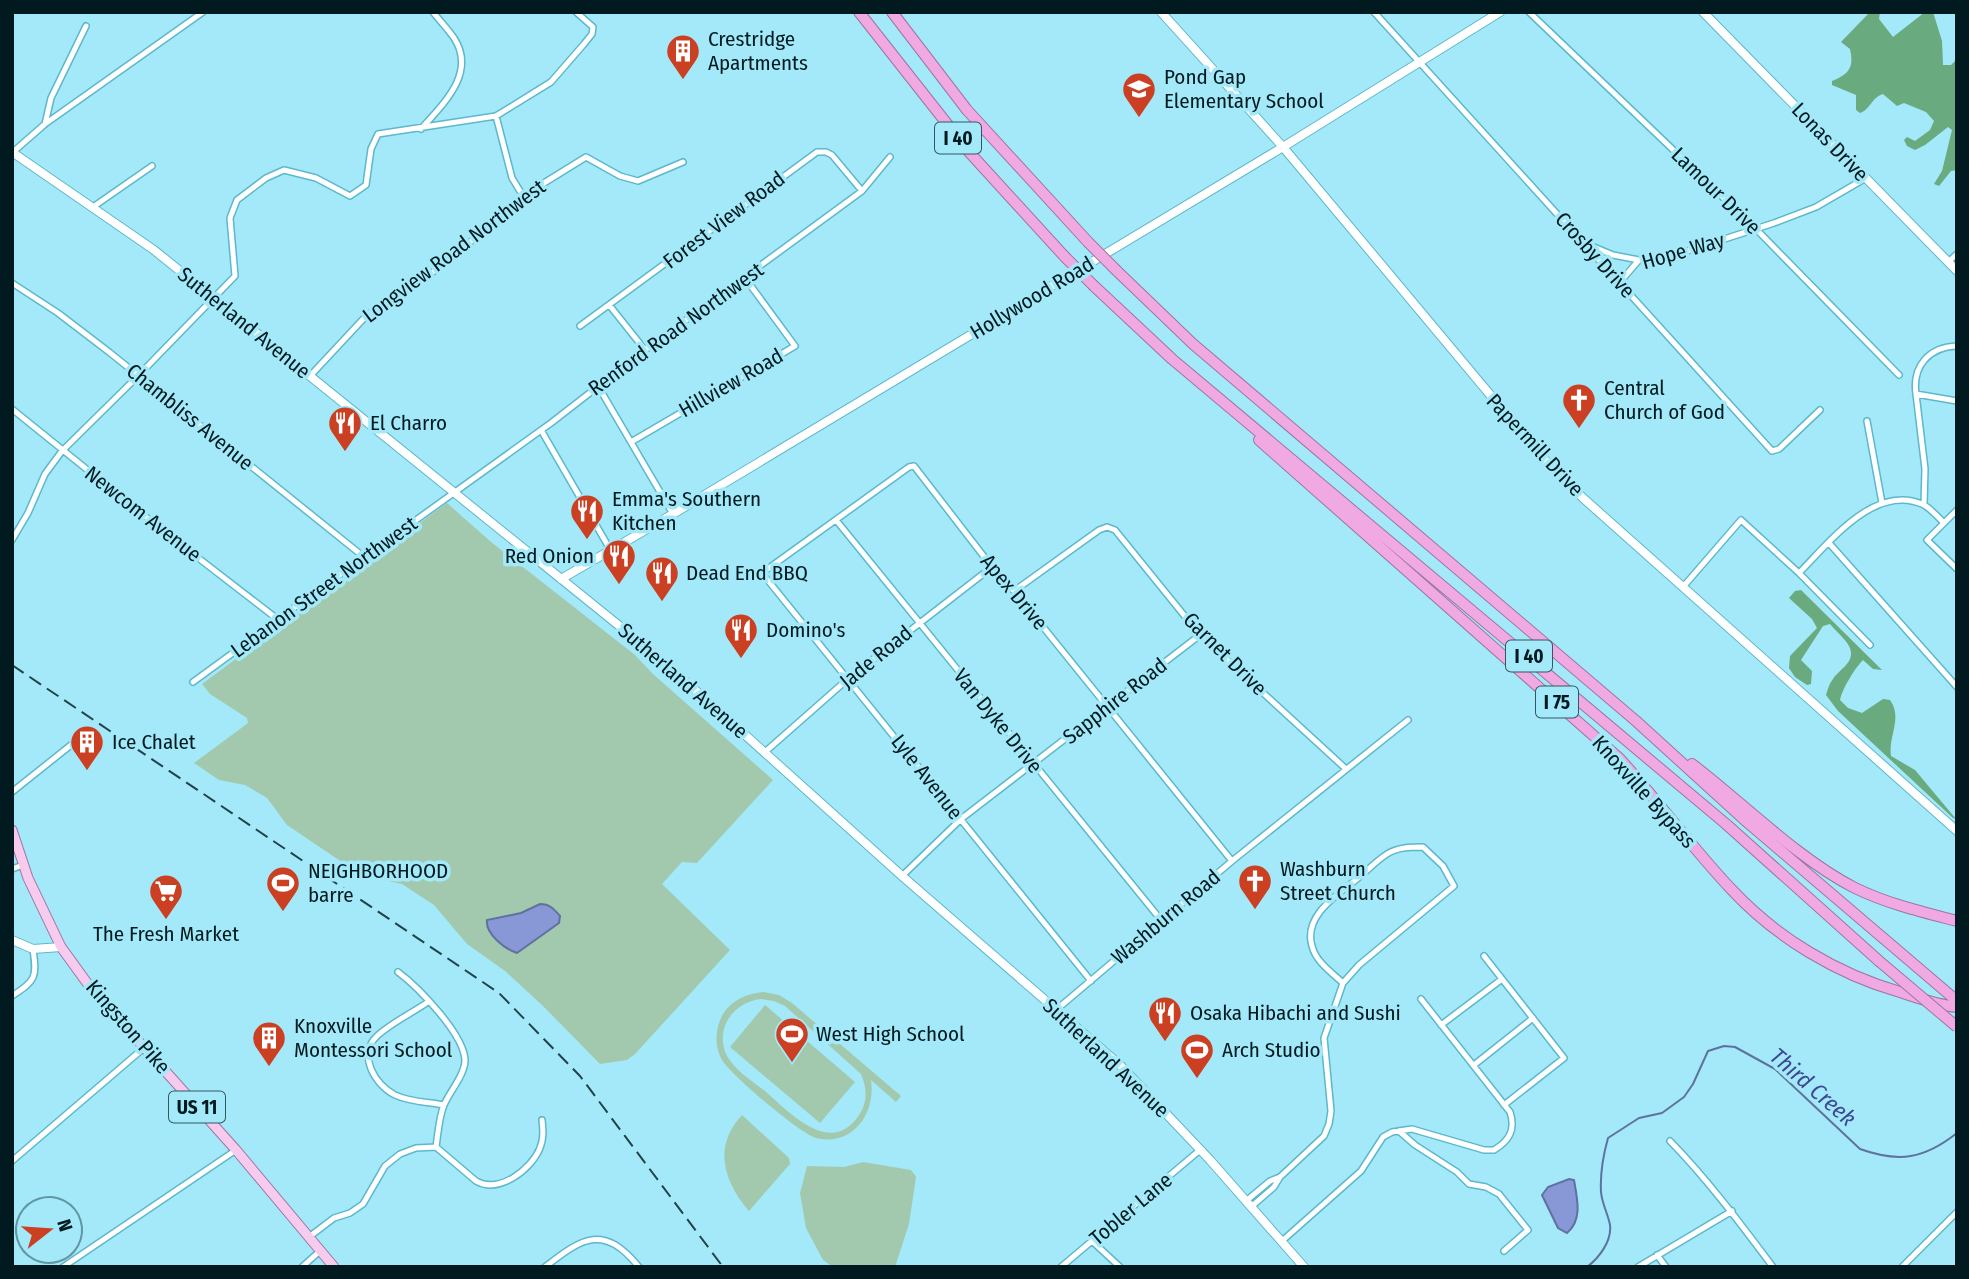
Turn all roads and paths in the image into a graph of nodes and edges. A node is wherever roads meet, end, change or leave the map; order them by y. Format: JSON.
{"nodes":[{"id":1,"x":203,"y":12,"type":"edge"},
{"id":2,"x":433,"y":12,"type":"edge"},
{"id":3,"x":576,"y":12,"type":"edge"},
{"id":4,"x":859,"y":12,"type":"edge"},
{"id":5,"x":892,"y":12,"type":"edge"},
{"id":6,"x":1161,"y":12,"type":"edge"},
{"id":7,"x":1374,"y":12,"type":"edge"},
{"id":8,"x":1500,"y":12,"type":"edge"},
{"id":9,"x":1530,"y":12,"type":"edge"},
{"id":10,"x":1703,"y":12,"type":"edge"},
{"id":11,"x":86,"y":26,"type":"dead end"},
{"id":12,"x":1418,"y":62,"type":"junction"},
{"id":13,"x":496,"y":116,"type":"junction"},
{"id":14,"x":45,"y":124,"type":"junction"},
{"id":15,"x":421,"y":129,"type":"junction"},
{"id":16,"x":1283,"y":147,"type":"junction"},
{"id":17,"x":13,"y":152,"type":"edge"},
{"id":18,"x":890,"y":157,"type":"dead end"},
{"id":19,"x":683,"y":162,"type":"dead end"},
{"id":20,"x":152,"y":166,"type":"dead end"},
{"id":21,"x":1866,"y":178,"type":"junction"},
{"id":22,"x":862,"y":191,"type":"junction"},
{"id":23,"x":523,"y":196,"type":"junction"},
{"id":24,"x":93,"y":207,"type":"junction"},
{"id":25,"x":1756,"y":229,"type":"junction"},
{"id":26,"x":1584,"y":242,"type":"junction"},
{"id":27,"x":1957,"y":254,"type":"edge"},
{"id":28,"x":1639,"y":260,"type":"junction"},
{"id":29,"x":1948,"y":262,"type":"junction"},
{"id":30,"x":1957,"y":271,"type":"edge"},
{"id":31,"x":745,"y":278,"type":"junction"},
{"id":32,"x":1620,"y":282,"type":"junction"},
{"id":33,"x":12,"y":283,"type":"edge"},
{"id":34,"x":212,"y":299,"type":"junction"},
{"id":35,"x":610,"y":306,"type":"junction"},
{"id":36,"x":580,"y":326,"type":"dead end"},
{"id":37,"x":1957,"y":346,"type":"edge"},
{"id":38,"x":645,"y":351,"type":"junction"},
{"id":39,"x":1172,"y":359,"type":"junction"},
{"id":40,"x":1899,"y":375,"type":"dead end"},
{"id":41,"x":138,"y":376,"type":"junction"},
{"id":42,"x":310,"y":376,"type":"junction"},
{"id":43,"x":598,"y":386,"type":"junction"},
{"id":44,"x":1916,"y":394,"type":"junction"},
{"id":45,"x":1957,"y":401,"type":"edge"},
{"id":46,"x":12,"y":408,"type":"edge"},
{"id":47,"x":1820,"y":410,"type":"dead end"},
{"id":48,"x":1867,"y":421,"type":"dead end"},
{"id":49,"x":541,"y":430,"type":"junction"},
{"id":50,"x":632,"y":442,"type":"junction"},
{"id":51,"x":62,"y":450,"type":"junction"},
{"id":52,"x":454,"y":492,"type":"junction"},
{"id":53,"x":1882,"y":503,"type":"junction"},
{"id":54,"x":1924,"y":505,"type":"junction"},
{"id":55,"x":1957,"y":510,"type":"edge"},
{"id":56,"x":673,"y":514,"type":"junction"},
{"id":57,"x":836,"y":520,"type":"junction"},
{"id":58,"x":1944,"y":523,"type":"junction"},
{"id":59,"x":12,"y":540,"type":"edge"},
{"id":60,"x":1829,"y":543,"type":"junction"},
{"id":61,"x":611,"y":551,"type":"junction"},
{"id":62,"x":364,"y":557,"type":"junction"},
{"id":63,"x":992,"y":568,"type":"junction"},
{"id":64,"x":1957,"y":569,"type":"edge"},
{"id":65,"x":762,"y":573,"type":"joint"},
{"id":66,"x":1799,"y":573,"type":"junction"},
{"id":67,"x":561,"y":579,"type":"junction"},
{"id":68,"x":1683,"y":587,"type":"junction"},
{"id":69,"x":1014,"y":591,"type":"junction"},
{"id":70,"x":276,"y":618,"type":"junction"},
{"id":71,"x":918,"y":623,"type":"junction"},
{"id":72,"x":1200,"y":635,"type":"junction"},
{"id":73,"x":1870,"y":645,"type":"dead end"},
{"id":74,"x":849,"y":678,"type":"junction"},
{"id":75,"x":193,"y":682,"type":"dead end"},
{"id":76,"x":1957,"y":687,"type":"edge"},
{"id":77,"x":1108,"y":707,"type":"junction"},
{"id":78,"x":1408,"y":720,"type":"dead end"},
{"id":79,"x":1636,"y":721,"type":"junction"},
{"id":80,"x":86,"y":733,"type":"dead end"},
{"id":81,"x":765,"y":752,"type":"junction"},
{"id":82,"x":1034,"y":764,"type":"junction"},
{"id":83,"x":1346,"y":769,"type":"junction"},
{"id":84,"x":12,"y":792,"type":"edge"},
{"id":85,"x":961,"y":820,"type":"junction"},
{"id":86,"x":12,"y":830,"type":"edge"},
{"id":87,"x":1957,"y":831,"type":"edge"},
{"id":88,"x":1232,"y":861,"type":"junction"},
{"id":89,"x":23,"y":865,"type":"junction"},
{"id":90,"x":12,"y":869,"type":"edge"},
{"id":91,"x":902,"y":876,"type":"junction"},
{"id":92,"x":1161,"y":920,"type":"junction"},
{"id":93,"x":1957,"y":921,"type":"edge"},
{"id":94,"x":12,"y":940,"type":"edge"},
{"id":95,"x":61,"y":947,"type":"junction"},
{"id":96,"x":33,"y":949,"type":"junction"},
{"id":97,"x":1484,"y":956,"type":"dead end"},
{"id":98,"x":398,"y":972,"type":"dead end"},
{"id":99,"x":1503,"y":979,"type":"junction"},
{"id":100,"x":1091,"y":981,"type":"junction"},
{"id":101,"x":1343,"y":983,"type":"junction"},
{"id":102,"x":12,"y":996,"type":"edge"},
{"id":103,"x":1421,"y":999,"type":"dead end"},
{"id":104,"x":1957,"y":1001,"type":"edge"},
{"id":105,"x":428,"y":1002,"type":"junction"},
{"id":106,"x":1957,"y":1007,"type":"edge"},
{"id":107,"x":1056,"y":1010,"type":"junction"},
{"id":108,"x":1533,"y":1018,"type":"junction"},
{"id":109,"x":1441,"y":1025,"type":"junction"},
{"id":110,"x":1957,"y":1027,"type":"edge"},
{"id":111,"x":145,"y":1047,"type":"junction"},
{"id":112,"x":1474,"y":1065,"type":"junction"},
{"id":113,"x":444,"y":1105,"type":"junction"},
{"id":114,"x":1504,"y":1105,"type":"junction"},
{"id":115,"x":542,"y":1120,"type":"dead end"},
{"id":116,"x":1399,"y":1131,"type":"junction"},
{"id":117,"x":1670,"y":1141,"type":"dead end"},
{"id":118,"x":436,"y":1147,"type":"junction"},
{"id":119,"x":236,"y":1150,"type":"junction"},
{"id":120,"x":1200,"y":1150,"type":"junction"},
{"id":121,"x":12,"y":1161,"type":"edge"},
{"id":122,"x":1249,"y":1204,"type":"junction"},
{"id":123,"x":1732,"y":1211,"type":"junction"},
{"id":124,"x":1957,"y":1212,"type":"edge"},
{"id":125,"x":309,"y":1237,"type":"junction"},
{"id":126,"x":1282,"y":1241,"type":"junction"},
{"id":127,"x":1093,"y":1242,"type":"junction"},
{"id":128,"x":320,"y":1251,"type":"junction"},
{"id":129,"x":1504,"y":1251,"type":"dead end"},
{"id":130,"x":1657,"y":1255,"type":"junction"},
{"id":131,"x":62,"y":1267,"type":"edge"},
{"id":132,"x":302,"y":1267,"type":"edge"},
{"id":133,"x":334,"y":1267,"type":"edge"},
{"id":134,"x":545,"y":1267,"type":"edge"},
{"id":135,"x":639,"y":1267,"type":"edge"},
{"id":136,"x":1061,"y":1267,"type":"edge"},
{"id":137,"x":1120,"y":1267,"type":"edge"},
{"id":138,"x":1304,"y":1267,"type":"edge"},
{"id":139,"x":1638,"y":1267,"type":"edge"},
{"id":140,"x":1666,"y":1267,"type":"edge"},
{"id":141,"x":1773,"y":1267,"type":"edge"},
{"id":142,"x":1902,"y":1267,"type":"edge"}],
"edges":[{"from":1,"to":14,"type":"street"},
{"from":2,"to":15,"type":"street"},
{"from":3,"to":13,"type":"street"},
{"from":4,"to":39,"type":"highway","number":"I 40","bridge":true},
{"from":5,"to":79,"type":"highway","number":"I 40","bridge":true},
{"from":6,"to":16,"type":"street","name":"Papermill Drive"},
{"from":7,"to":12,"type":"street","name":"Crosby Drive"},
{"from":8,"to":12,"type":"street","name":"Hollywood Road"},
{"from":9,"to":25,"type":"street","name":"Lamour Drive"},
{"from":10,"to":21,"type":"street","name":"Lonas Drive"},
{"from":11,"to":14,"type":"street"},
{"from":12,"to":16,"type":"street","name":"Hollywood Road"},
{"from":12,"to":26,"type":"street","name":"Crosby Drive"},
{"from":13,"to":15,"type":"street"},
{"from":13,"to":23,"type":"street"},
{"from":14,"to":17,"type":"street"},
{"from":15,"to":34,"type":"street"},
{"from":16,"to":56,"type":"street","name":"Hollywood Road"},
{"from":16,"to":68,"type":"street","name":"Papermill Drive"},
{"from":17,"to":24,"type":"street","name":"Sutherland Avenue"},
{"from":18,"to":22,"type":"street","name":"Renford Road Northwest"},
{"from":19,"to":23,"type":"street","name":"Longview Road Northwest"},
{"from":20,"to":24,"type":"street"},
{"from":21,"to":25,"type":"street","name":"Hope Way"},
{"from":21,"to":29,"type":"street","name":"Lonas Drive"},
{"from":22,"to":31,"type":"street","name":"Renford Road Northwest"},
{"from":22,"to":35,"type":"street","name":"Forest View Road"},
{"from":23,"to":42,"type":"street","name":"Longview Road Northwest"},
{"from":24,"to":34,"type":"street","name":"Sutherland Avenue"},
{"from":25,"to":28,"type":"street","name":"Hope Way"},
{"from":25,"to":40,"type":"street","name":"Lamour Drive"},
{"from":26,"to":28,"type":"street"},
{"from":26,"to":32,"type":"street","name":"Crosby Drive"},
{"from":27,"to":29,"type":"street"},
{"from":28,"to":32,"type":"street","name":"Hope Way"},
{"from":29,"to":30,"type":"street","name":"Lonas Drive"},
{"from":31,"to":38,"type":"street","name":"Renford Road Northwest"},
{"from":31,"to":50,"type":"street","name":"Hillview Road"},
{"from":32,"to":47,"type":"street","name":"Crosby Drive"},
{"from":33,"to":41,"type":"street","name":"Chambliss Avenue"},
{"from":34,"to":41,"type":"street"},
{"from":34,"to":42,"type":"street","name":"Sutherland Avenue"},
{"from":35,"to":36,"type":"street","name":"Forest View Road"},
{"from":35,"to":38,"type":"street"},
{"from":37,"to":44,"type":"street"},
{"from":38,"to":43,"type":"street","name":"Renford Road Northwest"},
{"from":39,"to":106,"type":"highway","name":"Knoxville Bypass","number":"I 75"},
{"from":39,"to":110,"type":"highway","number":"I 40","bridge":true},
{"from":41,"to":51,"type":"street"},
{"from":41,"to":62,"type":"street","name":"Chambliss Avenue"},
{"from":42,"to":52,"type":"street","name":"Sutherland Avenue"},
{"from":43,"to":49,"type":"street","name":"Renford Road Northwest"},
{"from":43,"to":50,"type":"street"},
{"from":44,"to":45,"type":"street"},
{"from":44,"to":54,"type":"street"},
{"from":46,"to":51,"type":"street","name":"Newcom Avenue"},
{"from":48,"to":53,"type":"street"},
{"from":49,"to":52,"type":"street","name":"Renford Road Northwest"},
{"from":49,"to":61,"type":"street"},
{"from":50,"to":56,"type":"street"},
{"from":51,"to":59,"type":"street"},
{"from":51,"to":70,"type":"street","name":"Newcom Avenue"},
{"from":52,"to":62,"type":"street","name":"Lebanon Street Northwest"},
{"from":52,"to":67,"type":"street","name":"Sutherland Avenue"},
{"from":53,"to":54,"type":"street"},
{"from":53,"to":60,"type":"street"},
{"from":54,"to":58,"type":"street"},
{"from":55,"to":58,"type":"street"},
{"from":56,"to":61,"type":"street","name":"Hollywood Road"},
{"from":57,"to":63,"type":"street","name":"Apex Drive"},
{"from":57,"to":65,"type":"street","name":"Apex Drive"},
{"from":57,"to":71,"type":"street","name":"Van Dyke Drive"},
{"from":58,"to":64,"type":"street"},
{"from":60,"to":66,"type":"street"},
{"from":60,"to":76,"type":"street"},
{"from":61,"to":67,"type":"street","name":"Hollywood Road"},
{"from":62,"to":70,"type":"street","name":"Lebanon Street Northwest"},
{"from":63,"to":69,"type":"street","name":"Apex Drive"},
{"from":63,"to":71,"type":"street","name":"Jade Road"},
{"from":65,"to":74,"type":"street","name":"Lyle Avenue"},
{"from":66,"to":68,"type":"street"},
{"from":66,"to":73,"type":"street"},
{"from":67,"to":81,"type":"street","name":"Sutherland Avenue"},
{"from":68,"to":87,"type":"street","name":"Papermill Drive"},
{"from":69,"to":72,"type":"street","name":"Garnet Drive"},
{"from":69,"to":77,"type":"street","name":"Apex Drive"},
{"from":70,"to":75,"type":"street","name":"Lebanon Street Northwest"},
{"from":71,"to":74,"type":"street","name":"Jade Road"},
{"from":71,"to":82,"type":"street","name":"Van Dyke Drive"},
{"from":72,"to":77,"type":"street","name":"Sapphire Road"},
{"from":72,"to":83,"type":"street","name":"Garnet Drive"},
{"from":74,"to":81,"type":"street","name":"Jade Road"},
{"from":74,"to":85,"type":"street","name":"Lyle Avenue"},
{"from":77,"to":82,"type":"street","name":"Sapphire Road"},
{"from":77,"to":88,"type":"street","name":"Apex Drive"},
{"from":78,"to":83,"type":"street","name":"Washburn Road"},
{"from":79,"to":93,"type":"highway","name":"Knoxville Bypass"},
{"from":79,"to":104,"type":"highway","number":"I 40"},
{"from":80,"to":84,"type":"street"},
{"from":81,"to":91,"type":"street","name":"Sutherland Avenue"},
{"from":82,"to":85,"type":"street","name":"Sapphire Road"},
{"from":82,"to":92,"type":"street","name":"Van Dyke Drive"},
{"from":83,"to":88,"type":"street","name":"Washburn Road"},
{"from":85,"to":91,"type":"street","name":"Sapphire Road"},
{"from":85,"to":100,"type":"street","name":"Lyle Avenue"},
{"from":86,"to":89,"type":"main road","name":"Kingston Pike","number":"US 11"},
{"from":88,"to":92,"type":"street","name":"Washburn Road"},
{"from":89,"to":90,"type":"street"},
{"from":89,"to":95,"type":"main road","name":"Kingston Pike","number":"US 11"},
{"from":91,"to":107,"type":"street","name":"Sutherland Avenue"},
{"from":92,"to":100,"type":"street","name":"Washburn Road"},
{"from":94,"to":96,"type":"street"},
{"from":95,"to":96,"type":"street"},
{"from":95,"to":111,"type":"main road","name":"Kingston Pike","number":"US 11"},
{"from":96,"to":102,"type":"street"},
{"from":97,"to":99,"type":"street"},
{"from":98,"to":105,"type":"street"},
{"from":99,"to":108,"type":"street"},
{"from":99,"to":109,"type":"street"},
{"from":100,"to":107,"type":"street","name":"Washburn Road"},
{"from":101,"to":101,"type":"street"},
{"from":101,"to":122,"type":"street"},
{"from":103,"to":109,"type":"street"},
{"from":105,"to":113,"type":"street"},
{"from":105,"to":113,"type":"street"},
{"from":107,"to":120,"type":"street","name":"Sutherland Avenue"},
{"from":108,"to":112,"type":"street"},
{"from":108,"to":114,"type":"street"},
{"from":109,"to":112,"type":"street"},
{"from":111,"to":119,"type":"main road","name":"Kingston Pike","number":"US 11"},
{"from":111,"to":121,"type":"street"},
{"from":112,"to":114,"type":"street"},
{"from":113,"to":118,"type":"street"},
{"from":114,"to":116,"type":"street"},
{"from":115,"to":118,"type":"street"},
{"from":116,"to":126,"type":"street"},
{"from":116,"to":129,"type":"street"},
{"from":117,"to":123,"type":"street"},
{"from":118,"to":125,"type":"street"},
{"from":119,"to":125,"type":"main road","name":"Kingston Pike","number":"US 11"},
{"from":119,"to":131,"type":"street"},
{"from":120,"to":122,"type":"street","name":"Sutherland Avenue"},
{"from":120,"to":127,"type":"street","name":"Tobler Lane"},
{"from":122,"to":126,"type":"street","name":"Sutherland Avenue"},
{"from":123,"to":130,"type":"street"},
{"from":123,"to":141,"type":"street"},
{"from":124,"to":142,"type":"street"},
{"from":125,"to":128,"type":"main road","name":"Kingston Pike","number":"US 11"},
{"from":126,"to":138,"type":"street","name":"Sutherland Avenue"},
{"from":127,"to":136,"type":"street","name":"Tobler Lane"},
{"from":127,"to":137,"type":"street"},
{"from":128,"to":132,"type":"street"},
{"from":128,"to":133,"type":"main road","name":"Kingston Pike","number":"US 11"},
{"from":130,"to":139,"type":"street"},
{"from":130,"to":140,"type":"street"},
{"from":134,"to":135,"type":"street"}]}
